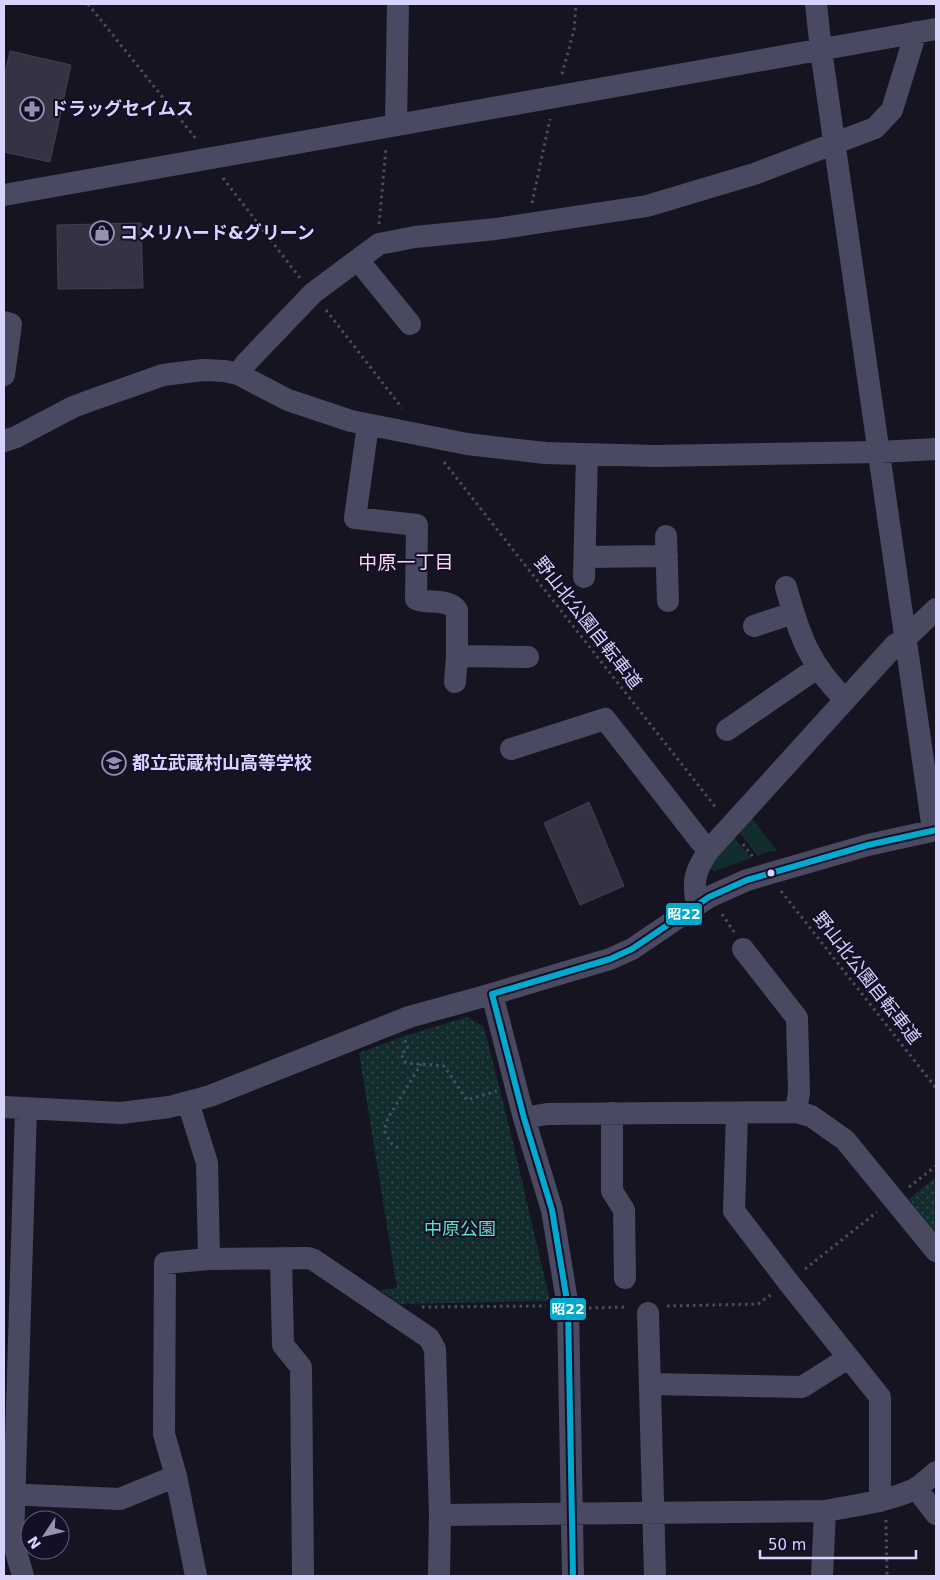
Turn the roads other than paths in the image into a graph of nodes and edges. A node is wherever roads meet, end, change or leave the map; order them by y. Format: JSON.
{"nodes":[{"id":1,"x":398,"y":4,"type":"edge"},
{"id":2,"x":816,"y":4,"type":"edge"},
{"id":3,"x":926,"y":30,"type":"edge"},
{"id":4,"x":821,"y":50,"type":"junction"},
{"id":5,"x":389,"y":127,"type":"junction"},
{"id":6,"x":835,"y":144,"type":"junction"},
{"id":7,"x":4,"y":195,"type":"edge"},
{"id":8,"x":358,"y":260,"type":"junction"},
{"id":9,"x":4,"y":322,"type":"edge"},
{"id":10,"x":410,"y":324,"type":"dead end"},
{"id":11,"x":238,"y":374,"type":"junction"},
{"id":12,"x":4,"y":375,"type":"edge"},
{"id":13,"x":368,"y":425,"type":"junction"},
{"id":14,"x":4,"y":441,"type":"edge"},
{"id":15,"x":936,"y":449,"type":"edge"},
{"id":16,"x":879,"y":452,"type":"junction"},
{"id":17,"x":587,"y":454,"type":"junction"},
{"id":18,"x":786,"y":587,"type":"dead end"},
{"id":19,"x":668,"y":601,"type":"dead end"},
{"id":20,"x":936,"y":609,"type":"edge"},
{"id":21,"x":793,"y":613,"type":"junction"},
{"id":22,"x":754,"y":626,"type":"dead end"},
{"id":23,"x":906,"y":638,"type":"junction"},
{"id":24,"x":457,"y":656,"type":"junction"},
{"id":25,"x":528,"y":657,"type":"dead end"},
{"id":26,"x":817,"y":668,"type":"junction"},
{"id":27,"x":455,"y":682,"type":"dead end"},
{"id":28,"x":845,"y":699,"type":"junction"},
{"id":29,"x":726,"y":730,"type":"dead end"},
{"id":30,"x":511,"y":749,"type":"dead end"},
{"id":31,"x":935,"y":830,"type":"edge"},
{"id":32,"x":709,"y":850,"type":"junction"},
{"id":33,"x":697,"y":905,"type":"junction"},
{"id":34,"x":743,"y":950,"type":"dead end"},
{"id":35,"x":492,"y":994,"type":"junction"},
{"id":36,"x":188,"y":1102,"type":"junction"},
{"id":37,"x":15,"y":1108,"type":"edge"},
{"id":38,"x":796,"y":1112,"type":"junction"},
{"id":39,"x":737,"y":1113,"type":"junction"},
{"id":40,"x":612,"y":1114,"type":"junction"},
{"id":41,"x":524,"y":1118,"type":"junction"},
{"id":42,"x":936,"y":1251,"type":"edge"},
{"id":43,"x":281,"y":1258,"type":"junction"},
{"id":44,"x":209,"y":1259,"type":"junction"},
{"id":45,"x":625,"y":1278,"type":"dead end"},
{"id":46,"x":648,"y":1313,"type":"dead end"},
{"id":47,"x":848,"y":1358,"type":"junction"},
{"id":48,"x":650,"y":1384,"type":"junction"},
{"id":49,"x":936,"y":1472,"type":"edge"},
{"id":50,"x":176,"y":1476,"type":"junction"},
{"id":51,"x":916,"y":1488,"type":"junction"},
{"id":52,"x":9,"y":1494,"type":"edge"},
{"id":53,"x":882,"y":1506,"type":"junction"},
{"id":54,"x":825,"y":1511,"type":"junction"},
{"id":55,"x":653,"y":1513,"type":"junction"},
{"id":56,"x":572,"y":1514,"type":"junction"},
{"id":57,"x":936,"y":1514,"type":"edge"},
{"id":58,"x":440,"y":1515,"type":"junction"},
{"id":59,"x":23,"y":1576,"type":"edge"},
{"id":60,"x":196,"y":1576,"type":"edge"},
{"id":61,"x":303,"y":1576,"type":"edge"},
{"id":62,"x":439,"y":1576,"type":"edge"},
{"id":63,"x":573,"y":1576,"type":"edge"},
{"id":64,"x":654,"y":1576,"type":"edge"},
{"id":65,"x":822,"y":1576,"type":"edge"}],
"edges":[{"from":1,"to":5,"type":"street"},
{"from":2,"to":4,"type":"street"},
{"from":3,"to":4,"type":"street"},
{"from":3,"to":6,"type":"street"},
{"from":4,"to":5,"type":"street"},
{"from":4,"to":6,"type":"street"},
{"from":5,"to":7,"type":"street"},
{"from":6,"to":8,"type":"street"},
{"from":6,"to":16,"type":"street"},
{"from":8,"to":10,"type":"street"},
{"from":8,"to":11,"type":"street"},
{"from":9,"to":12,"type":"street"},
{"from":11,"to":13,"type":"street"},
{"from":11,"to":14,"type":"street"},
{"from":13,"to":17,"type":"street"},
{"from":13,"to":24,"type":"street"},
{"from":15,"to":16,"type":"street"},
{"from":16,"to":17,"type":"street"},
{"from":16,"to":23,"type":"street"},
{"from":17,"to":19,"type":"street"},
{"from":18,"to":21,"type":"street"},
{"from":20,"to":23,"type":"street"},
{"from":21,"to":22,"type":"street"},
{"from":21,"to":26,"type":"street"},
{"from":23,"to":28,"type":"street"},
{"from":23,"to":31,"type":"street"},
{"from":24,"to":25,"type":"street"},
{"from":24,"to":27,"type":"street"},
{"from":26,"to":28,"type":"street"},
{"from":26,"to":29,"type":"street"},
{"from":28,"to":32,"type":"street"},
{"from":30,"to":32,"type":"street"},
{"from":31,"to":33,"type":"street"},
{"from":32,"to":33,"type":"street"},
{"from":33,"to":35,"type":"street"},
{"from":34,"to":38,"type":"street"},
{"from":35,"to":36,"type":"street"},
{"from":35,"to":41,"type":"street"},
{"from":36,"to":37,"type":"street"},
{"from":36,"to":44,"type":"street"},
{"from":37,"to":52,"type":"street"},
{"from":38,"to":39,"type":"street"},
{"from":38,"to":42,"type":"street"},
{"from":39,"to":40,"type":"street"},
{"from":39,"to":47,"type":"street"},
{"from":40,"to":41,"type":"street"},
{"from":40,"to":45,"type":"street"},
{"from":41,"to":56,"type":"street"},
{"from":43,"to":44,"type":"street"},
{"from":43,"to":58,"type":"street"},
{"from":43,"to":61,"type":"street"},
{"from":44,"to":50,"type":"street"},
{"from":46,"to":48,"type":"street"},
{"from":47,"to":48,"type":"street"},
{"from":47,"to":53,"type":"street"},
{"from":48,"to":55,"type":"street"},
{"from":49,"to":51,"type":"street"},
{"from":50,"to":52,"type":"street"},
{"from":50,"to":60,"type":"street"},
{"from":51,"to":53,"type":"street"},
{"from":51,"to":57,"type":"street"},
{"from":52,"to":59,"type":"street"},
{"from":53,"to":54,"type":"street"},
{"from":54,"to":55,"type":"street"},
{"from":54,"to":65,"type":"street"},
{"from":55,"to":56,"type":"street"},
{"from":55,"to":64,"type":"street"},
{"from":56,"to":58,"type":"street"},
{"from":56,"to":63,"type":"street"},
{"from":58,"to":62,"type":"street"}]}
